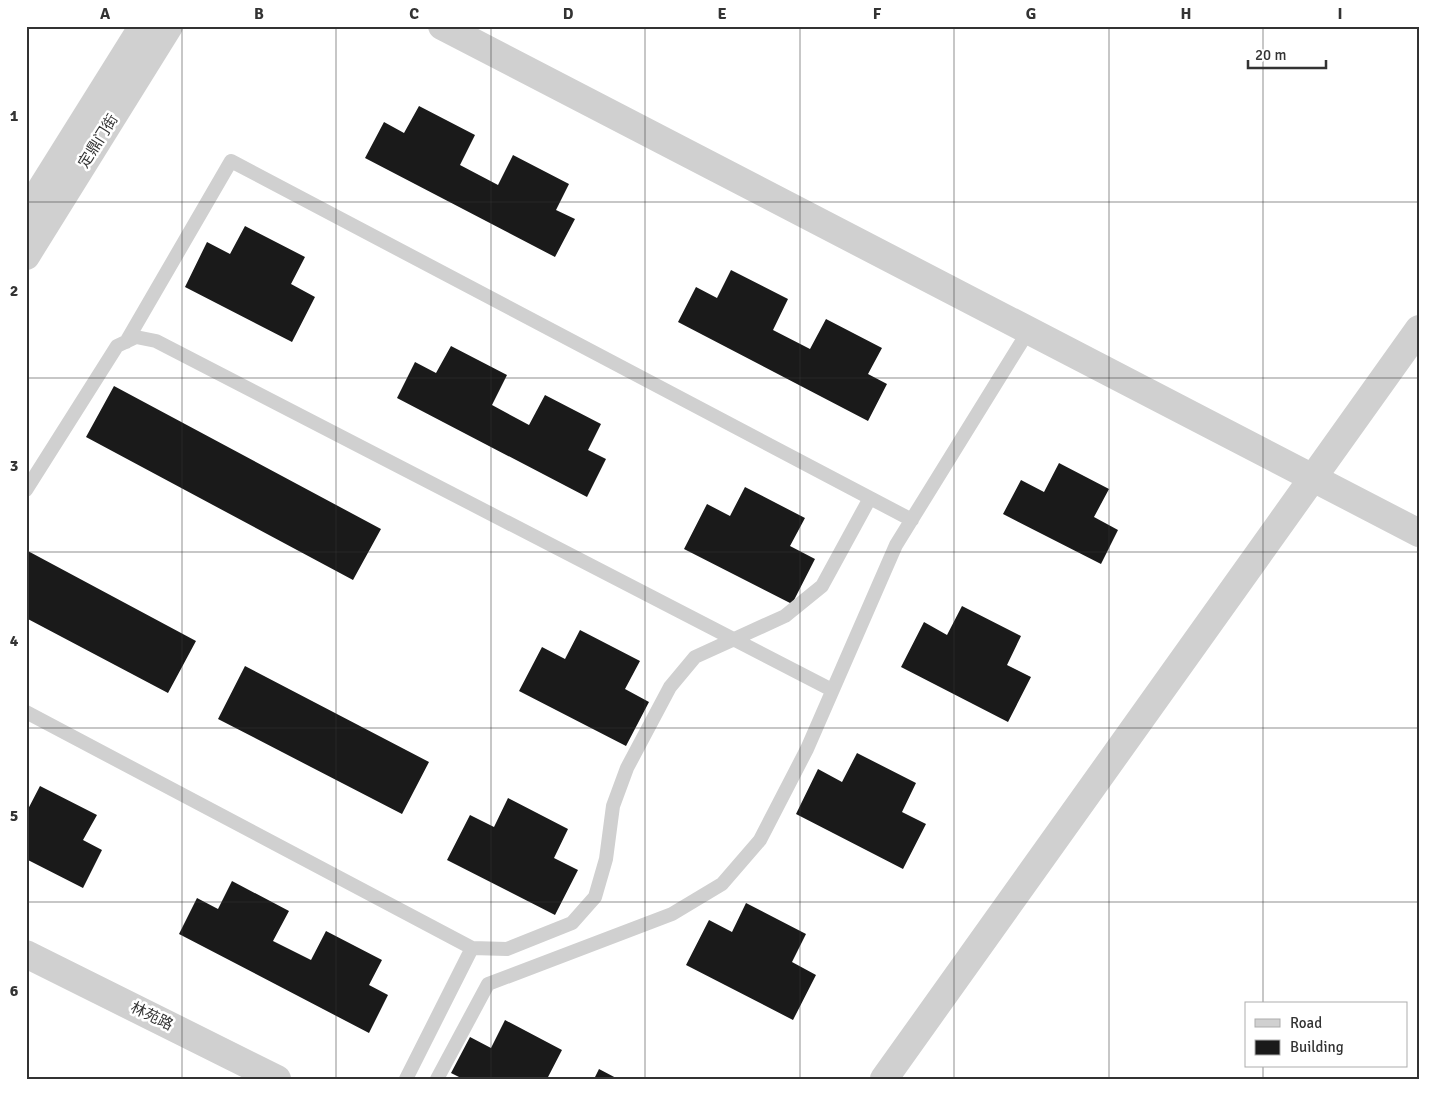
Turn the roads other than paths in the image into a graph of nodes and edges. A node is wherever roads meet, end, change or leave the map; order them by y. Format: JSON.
{"nodes":[{"id":1,"x":143,"y":26,"type":"edge"},
{"id":2,"x":169,"y":26,"type":"edge"},
{"id":3,"x":442,"y":26,"type":"edge"},
{"id":4,"x":26,"y":213,"type":"edge"},
{"id":5,"x":26,"y":256,"type":"edge"},
{"id":6,"x":1419,"y":329,"type":"edge"},
{"id":7,"x":1029,"y":330,"type":"junction"},
{"id":8,"x":126,"y":342,"type":"junction"},
{"id":9,"x":1313,"y":478,"type":"junction"},
{"id":10,"x":26,"y":490,"type":"edge"},
{"id":11,"x":870,"y":498,"type":"junction"},
{"id":12,"x":912,"y":520,"type":"junction"},
{"id":13,"x":1419,"y":533,"type":"edge"},
{"id":14,"x":735,"y":639,"type":"junction"},
{"id":15,"x":832,"y":690,"type":"junction"},
{"id":16,"x":26,"y":712,"type":"edge"},
{"id":17,"x":472,"y":948,"type":"junction"},
{"id":18,"x":26,"y":954,"type":"edge"},
{"id":19,"x":277,"y":1079,"type":"edge"},
{"id":20,"x":406,"y":1079,"type":"edge"},
{"id":21,"x":437,"y":1079,"type":"edge"},
{"id":22,"x":884,"y":1079,"type":"edge"}],
"edges":[{"from":1,"to":4,"type":"street","name":"定鼎门街"},
{"from":2,"to":5,"type":"street","name":"定鼎门街"},
{"from":3,"to":7,"type":"street"},
{"from":6,"to":9,"type":"street"},
{"from":7,"to":9,"type":"street"},
{"from":7,"to":12,"type":"lane"},
{"from":8,"to":10,"type":"lane"},
{"from":8,"to":11,"type":"lane"},
{"from":8,"to":14,"type":"lane"},
{"from":9,"to":13,"type":"street"},
{"from":9,"to":22,"type":"street"},
{"from":11,"to":12,"type":"lane"},
{"from":11,"to":14,"type":"lane"},
{"from":12,"to":15,"type":"lane"},
{"from":14,"to":15,"type":"lane"},
{"from":14,"to":17,"type":"lane"},
{"from":15,"to":21,"type":"lane"},
{"from":16,"to":17,"type":"lane"},
{"from":17,"to":20,"type":"lane"},
{"from":18,"to":19,"type":"street","name":"林苑路"}]}
